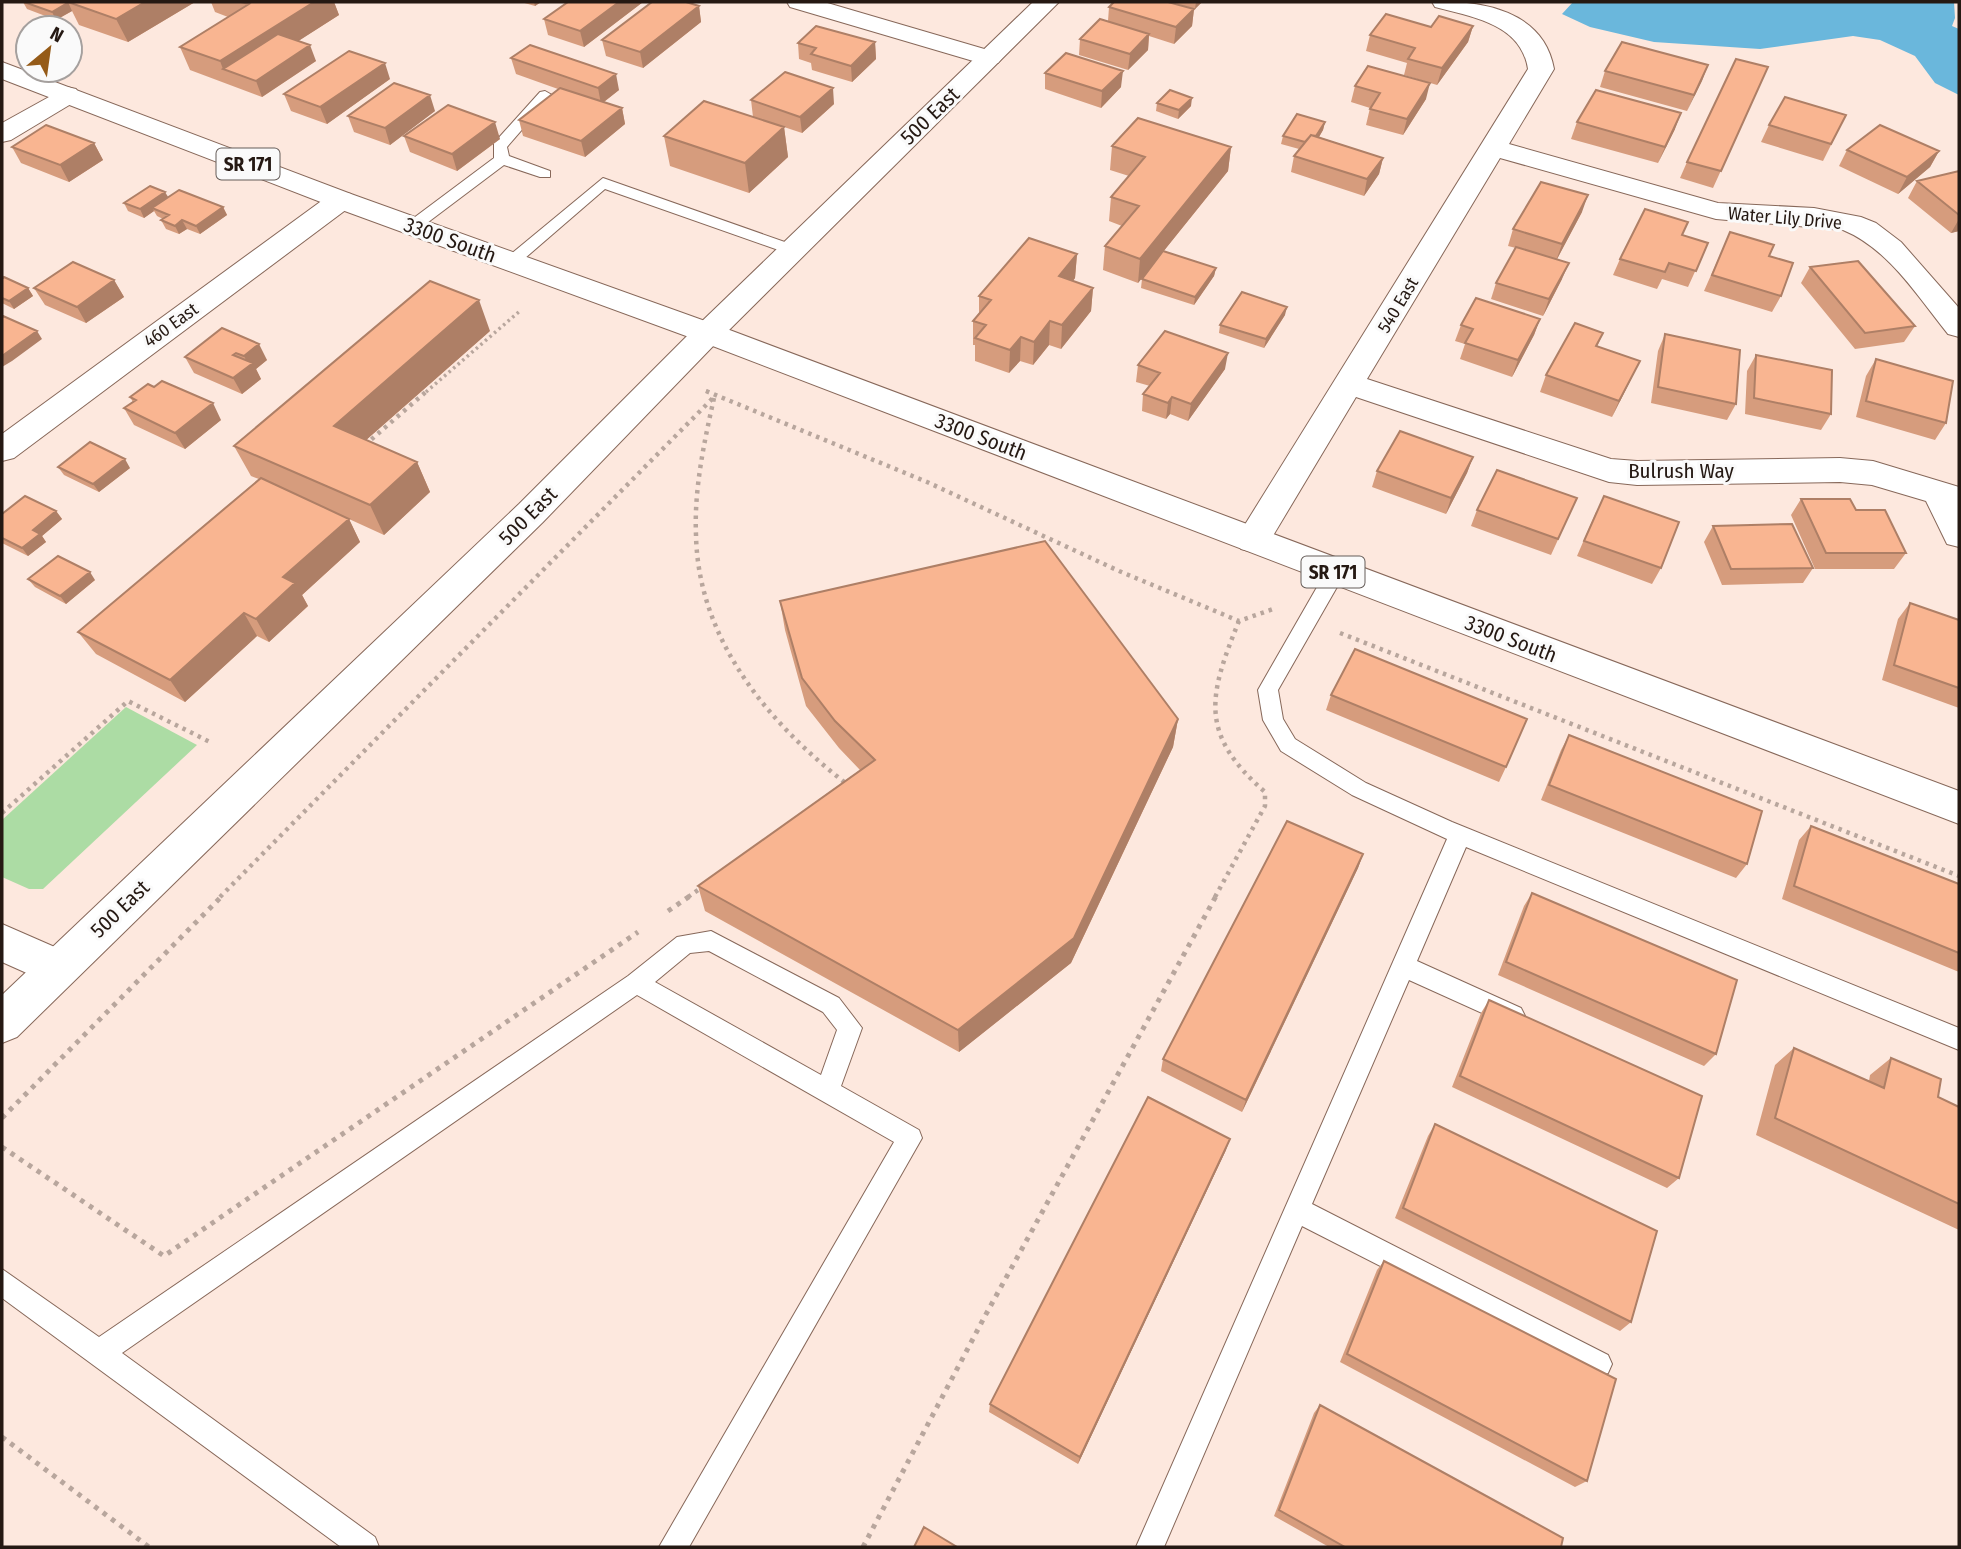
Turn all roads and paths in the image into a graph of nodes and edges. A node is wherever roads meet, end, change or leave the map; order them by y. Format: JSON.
{"nodes":[{"id":1,"x":799,"y":2,"type":"edge"},
{"id":2,"x":1047,"y":2,"type":"edge"},
{"id":3,"x":1444,"y":2,"type":"edge"},
{"id":4,"x":989,"y":58,"type":"junction"},
{"id":5,"x":2,"y":70,"type":"edge"},
{"id":6,"x":66,"y":94,"type":"junction"},
{"id":7,"x":545,"y":95,"type":"edge"},
{"id":8,"x":2,"y":134,"type":"edge"},
{"id":9,"x":1493,"y":148,"type":"junction"},
{"id":10,"x":502,"y":159,"type":"junction"},
{"id":11,"x":545,"y":174,"type":"dead end"},
{"id":12,"x":341,"y":200,"type":"junction"},
{"id":13,"x":413,"y":226,"type":"junction"},
{"id":14,"x":793,"y":250,"type":"junction"},
{"id":15,"x":511,"y":262,"type":"junction"},
{"id":16,"x":521,"y":310,"type":"dead end"},
{"id":17,"x":1959,"y":327,"type":"edge"},
{"id":18,"x":708,"y":333,"type":"junction"},
{"id":19,"x":1350,"y":384,"type":"junction"},
{"id":20,"x":2,"y":450,"type":"edge"},
{"id":21,"x":355,"y":454,"type":"edge"},
{"id":22,"x":1949,"y":496,"type":"edge"},
{"id":23,"x":1959,"y":536,"type":"edge"},
{"id":24,"x":1253,"y":540,"type":"junction"},
{"id":25,"x":1335,"y":573,"type":"junction"},
{"id":26,"x":1238,"y":621,"type":"dead end"},
{"id":27,"x":212,"y":743,"type":"dead end"},
{"id":28,"x":839,"y":794,"type":"edge"},
{"id":29,"x":1959,"y":808,"type":"edge"},
{"id":30,"x":2,"y":814,"type":"edge"},
{"id":31,"x":1460,"y":835,"type":"junction"},
{"id":32,"x":713,"y":880,"type":"edge"},
{"id":33,"x":656,"y":919,"type":"dead end"},
{"id":34,"x":644,"y":927,"type":"dead end"},
{"id":35,"x":2,"y":942,"type":"edge"},
{"id":36,"x":1403,"y":966,"type":"junction"},
{"id":37,"x":58,"y":968,"type":"junction"},
{"id":38,"x":636,"y":983,"type":"junction"},
{"id":39,"x":2,"y":1023,"type":"edge"},
{"id":40,"x":1539,"y":1027,"type":"edge"},
{"id":41,"x":1959,"y":1040,"type":"edge"},
{"id":42,"x":827,"y":1091,"type":"junction"},
{"id":43,"x":2,"y":1118,"type":"edge"},
{"id":44,"x":2,"y":1147,"type":"edge"},
{"id":45,"x":1297,"y":1210,"type":"junction"},
{"id":46,"x":2,"y":1282,"type":"edge"},
{"id":47,"x":100,"y":1352,"type":"junction"},
{"id":48,"x":1599,"y":1364,"type":"dead end"},
{"id":49,"x":2,"y":1437,"type":"edge"},
{"id":50,"x":149,"y":1547,"type":"edge"},
{"id":51,"x":365,"y":1547,"type":"edge"},
{"id":52,"x":673,"y":1547,"type":"edge"},
{"id":53,"x":863,"y":1547,"type":"edge"},
{"id":54,"x":1150,"y":1547,"type":"edge"}],
"edges":[{"from":1,"to":4,"type":"street"},
{"from":2,"to":4,"type":"street","name":"500 East"},
{"from":3,"to":9,"type":"street","name":"540 East"},
{"from":4,"to":14,"type":"street","name":"500 East"},
{"from":5,"to":6,"type":"street","name":"3300 South","number":"SR 171"},
{"from":6,"to":8,"type":"street"},
{"from":6,"to":12,"type":"street","name":"3300 South","number":"SR 171"},
{"from":7,"to":10,"type":"lane"},
{"from":9,"to":17,"type":"street","name":"Water Lily Drive"},
{"from":9,"to":19,"type":"street","name":"540 East"},
{"from":10,"to":11,"type":"lane"},
{"from":10,"to":13,"type":"lane"},
{"from":12,"to":13,"type":"street","name":"3300 South","number":"SR 171"},
{"from":12,"to":20,"type":"street","name":"460 East"},
{"from":13,"to":15,"type":"street","name":"3300 South","number":"SR 171"},
{"from":14,"to":15,"type":"lane"},
{"from":14,"to":18,"type":"street","name":"500 East"},
{"from":15,"to":18,"type":"street","name":"3300 South","number":"SR 171"},
{"from":16,"to":21,"type":"path"},
{"from":18,"to":24,"type":"street","name":"3300 South","number":"SR 171"},
{"from":18,"to":37,"type":"street","name":"500 East"},
{"from":19,"to":22,"type":"street","name":"Bulrush Way"},
{"from":19,"to":24,"type":"street","name":"540 East"},
{"from":22,"to":23,"type":"street","name":"Bulrush Way"},
{"from":24,"to":25,"type":"street","name":"3300 South","number":"SR 171"},
{"from":25,"to":29,"type":"street","name":"3300 South","number":"SR 171"},
{"from":25,"to":31,"type":"lane"},
{"from":26,"to":53,"type":"path"},
{"from":27,"to":30,"type":"path"},
{"from":28,"to":43,"type":"path"},
{"from":31,"to":36,"type":"lane"},
{"from":31,"to":41,"type":"lane"},
{"from":32,"to":33,"type":"path"},
{"from":34,"to":44,"type":"path"},
{"from":35,"to":37,"type":"street"},
{"from":36,"to":40,"type":"lane"},
{"from":36,"to":45,"type":"lane"},
{"from":37,"to":39,"type":"street","name":"500 East"},
{"from":38,"to":42,"type":"lane"},
{"from":38,"to":42,"type":"lane"},
{"from":38,"to":47,"type":"lane"},
{"from":42,"to":52,"type":"lane"},
{"from":45,"to":48,"type":"lane"},
{"from":45,"to":54,"type":"lane"},
{"from":46,"to":47,"type":"lane"},
{"from":47,"to":51,"type":"lane"},
{"from":49,"to":50,"type":"path"}]}
